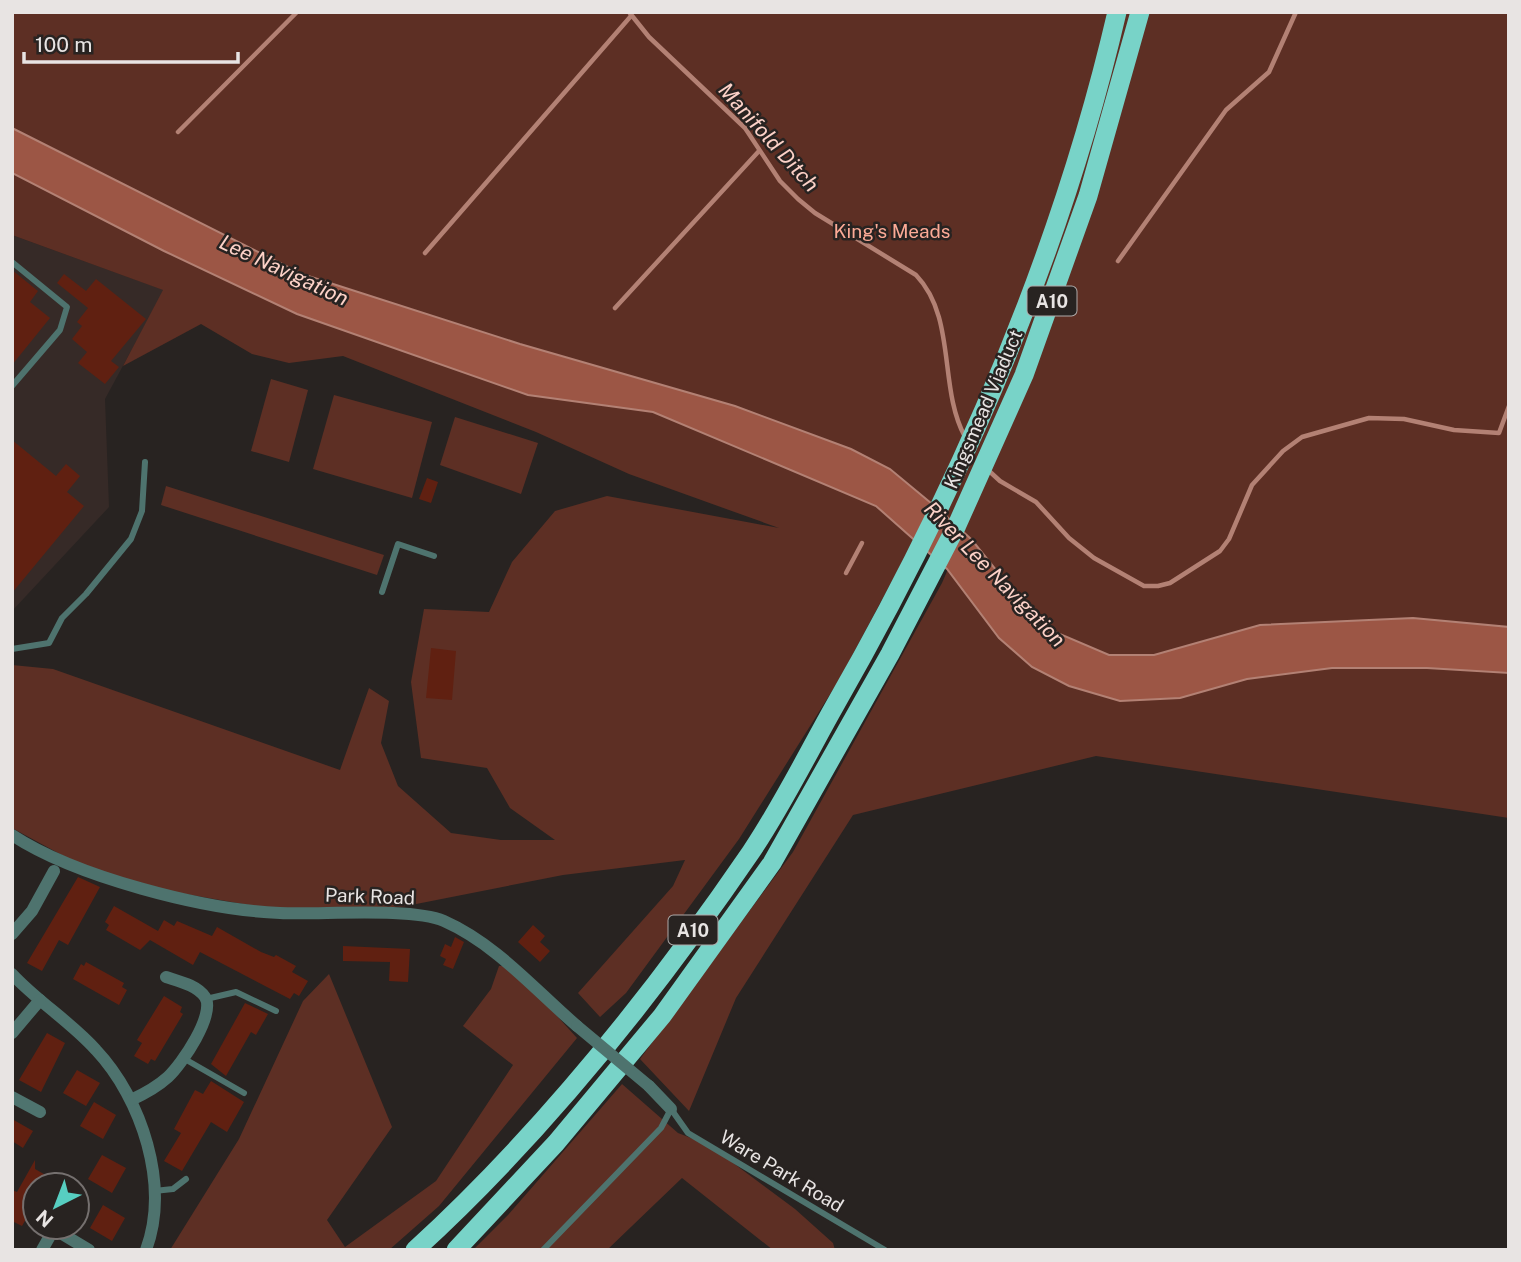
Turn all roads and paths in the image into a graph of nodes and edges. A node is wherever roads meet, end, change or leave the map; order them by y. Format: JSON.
{"nodes":[{"id":1,"x":1117,"y":12,"type":"edge"},
{"id":2,"x":1140,"y":12,"type":"edge"},
{"id":3,"x":12,"y":262,"type":"edge"},
{"id":4,"x":12,"y":386,"type":"edge"},
{"id":5,"x":145,"y":462,"type":"dead end"},
{"id":6,"x":434,"y":556,"type":"dead end"},
{"id":7,"x":382,"y":592,"type":"dead end"},
{"id":8,"x":12,"y":649,"type":"edge"},
{"id":9,"x":12,"y":835,"type":"edge"},
{"id":10,"x":54,"y":871,"type":"dead end"},
{"id":11,"x":12,"y":934,"type":"edge"},
{"id":12,"x":12,"y":974,"type":"edge"},
{"id":13,"x":166,"y":977,"type":"dead end"},
{"id":14,"x":206,"y":999,"type":"junction"},
{"id":15,"x":40,"y":1000,"type":"junction"},
{"id":16,"x":276,"y":1011,"type":"dead end"},
{"id":17,"x":12,"y":1033,"type":"edge"},
{"id":18,"x":183,"y":1058,"type":"junction"},
{"id":19,"x":244,"y":1093,"type":"dead end"},
{"id":20,"x":12,"y":1097,"type":"edge"},
{"id":21,"x":131,"y":1100,"type":"junction"},
{"id":22,"x":671,"y":1109,"type":"junction"},
{"id":23,"x":40,"y":1112,"type":"dead end"},
{"id":24,"x":186,"y":1179,"type":"dead end"},
{"id":25,"x":154,"y":1191,"type":"junction"},
{"id":26,"x":146,"y":1250,"type":"edge"},
{"id":27,"x":415,"y":1250,"type":"edge"},
{"id":28,"x":456,"y":1250,"type":"edge"},
{"id":29,"x":543,"y":1250,"type":"edge"},
{"id":30,"x":885,"y":1250,"type":"edge"}],
"edges":[{"from":1,"to":27,"type":"highway","name":"Kingsmead Viaduct","number":"A10"},
{"from":2,"to":28,"type":"highway","name":"Kingsmead Viaduct","number":"A10"},
{"from":3,"to":4,"type":"lane"},
{"from":5,"to":8,"type":"lane"},
{"from":6,"to":7,"type":"lane"},
{"from":9,"to":22,"type":"street","name":"Park Road","bridge":true},
{"from":10,"to":11,"type":"street"},
{"from":12,"to":15,"type":"street"},
{"from":13,"to":14,"type":"street"},
{"from":14,"to":16,"type":"lane"},
{"from":14,"to":18,"type":"street"},
{"from":15,"to":17,"type":"street"},
{"from":15,"to":21,"type":"street"},
{"from":18,"to":19,"type":"lane"},
{"from":18,"to":21,"type":"street"},
{"from":20,"to":23,"type":"street"},
{"from":21,"to":25,"type":"street"},
{"from":22,"to":29,"type":"lane"},
{"from":22,"to":30,"type":"lane","name":"Ware Park Road"},
{"from":24,"to":25,"type":"lane"},
{"from":25,"to":26,"type":"street"}]}
